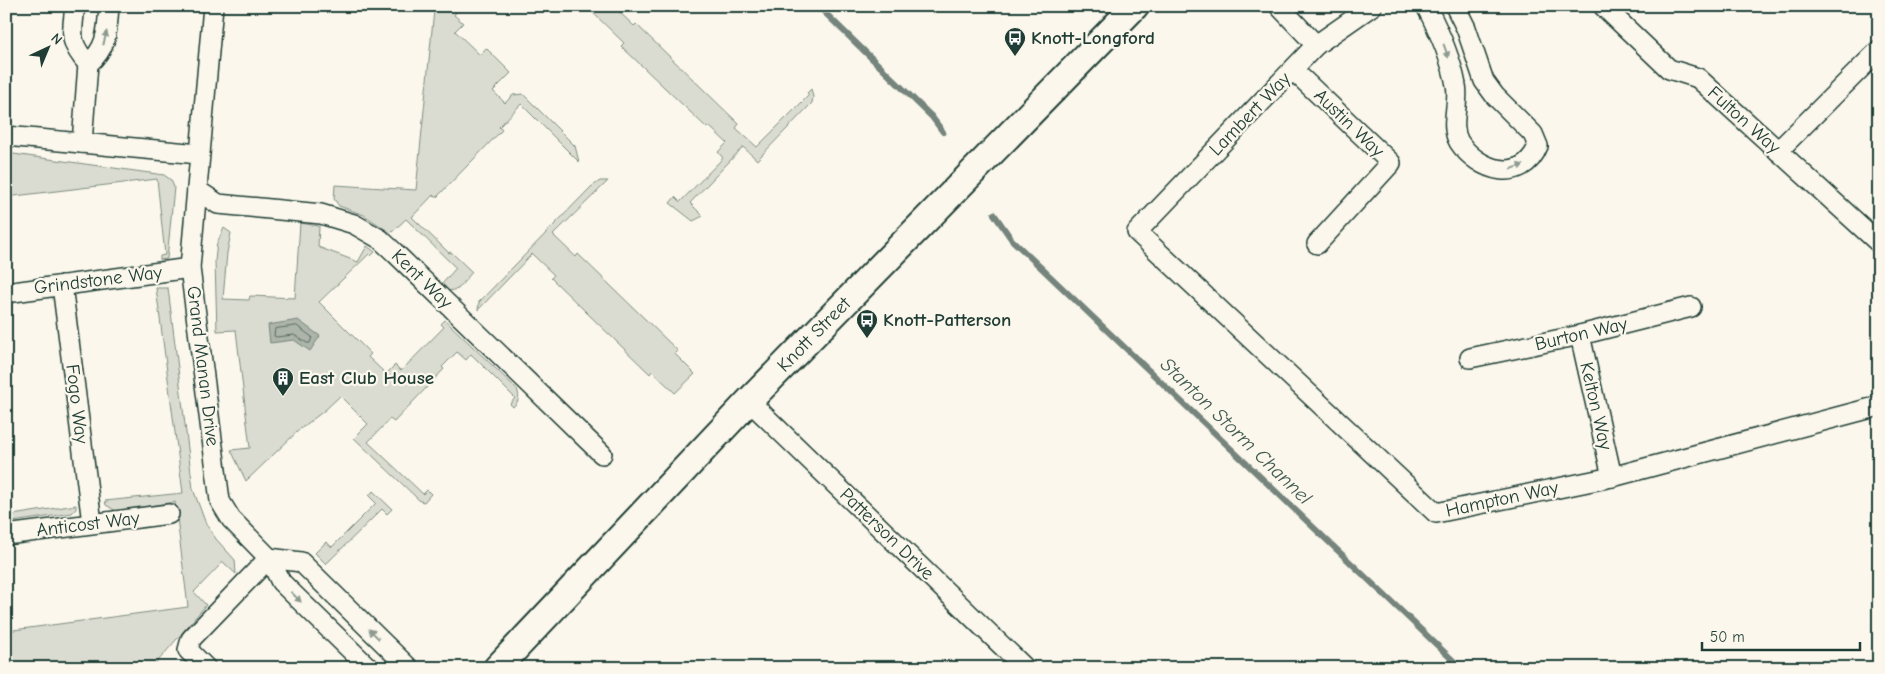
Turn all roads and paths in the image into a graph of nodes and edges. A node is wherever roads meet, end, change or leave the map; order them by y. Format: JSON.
{"nodes":[{"id":1,"x":75,"y":6,"type":"edge"},
{"id":2,"x":109,"y":6,"type":"edge"},
{"id":3,"x":213,"y":6,"type":"edge"},
{"id":4,"x":1134,"y":6,"type":"edge"},
{"id":5,"x":1279,"y":6,"type":"edge"},
{"id":6,"x":1372,"y":6,"type":"edge"},
{"id":7,"x":1426,"y":6,"type":"edge"},
{"id":8,"x":1455,"y":6,"type":"edge"},
{"id":9,"x":1603,"y":6,"type":"edge"},
{"id":10,"x":1316,"y":45,"type":"junction"},
{"id":11,"x":1879,"y":50,"type":"edge"},
{"id":12,"x":88,"y":64,"type":"junction"},
{"id":13,"x":1293,"y":70,"type":"junction"},
{"id":14,"x":1484,"y":81,"type":"junction"},
{"id":15,"x":1457,"y":87,"type":"junction"},
{"id":16,"x":6,"y":136,"type":"edge"},
{"id":17,"x":82,"y":143,"type":"junction"},
{"id":18,"x":1778,"y":151,"type":"junction"},
{"id":19,"x":199,"y":154,"type":"junction"},
{"id":20,"x":197,"y":190,"type":"junction"},
{"id":21,"x":1137,"y":232,"type":"joint"},
{"id":22,"x":1879,"y":243,"type":"edge"},
{"id":23,"x":1317,"y":244,"type":"dead end"},
{"id":24,"x":190,"y":268,"type":"junction"},
{"id":25,"x":62,"y":284,"type":"junction"},
{"id":26,"x":6,"y":293,"type":"edge"},
{"id":27,"x":1691,"y":307,"type":"dead end"},
{"id":28,"x":1580,"y":335,"type":"junction"},
{"id":29,"x":1470,"y":358,"type":"dead end"},
{"id":30,"x":749,"y":401,"type":"junction"},
{"id":31,"x":1879,"y":406,"type":"edge"},
{"id":32,"x":602,"y":454,"type":"dead end"},
{"id":33,"x":1612,"y":476,"type":"junction"},
{"id":34,"x":169,"y":514,"type":"dead end"},
{"id":35,"x":92,"y":523,"type":"junction"},
{"id":36,"x":6,"y":535,"type":"edge"},
{"id":37,"x":269,"y":558,"type":"junction"},
{"id":38,"x":206,"y":668,"type":"edge"},
{"id":39,"x":369,"y":668,"type":"edge"},
{"id":40,"x":409,"y":668,"type":"edge"},
{"id":41,"x":497,"y":668,"type":"edge"},
{"id":42,"x":1025,"y":668,"type":"edge"}],
"edges":[{"from":1,"to":12,"type":"street"},
{"from":12,"to":2,"type":"street","one_way":true},
{"from":3,"to":19,"type":"street","name":"Grand Manan Drive"},
{"from":4,"to":30,"type":"main road","name":"Knott Street"},
{"from":5,"to":10,"type":"street"},
{"from":6,"to":10,"type":"street","name":"Lambert Way"},
{"from":7,"to":15,"type":"street","one_way":true},
{"from":8,"to":14,"type":"street"},
{"from":9,"to":18,"type":"street","name":"Fulton Way"},
{"from":10,"to":13,"type":"street","name":"Lambert Way"},
{"from":11,"to":18,"type":"street"},
{"from":12,"to":17,"type":"street"},
{"from":13,"to":21,"type":"street","name":"Lambert Way"},
{"from":13,"to":23,"type":"street","name":"Austin Way"},
{"from":14,"to":15,"type":"street"},
{"from":15,"to":14,"type":"street","one_way":true},
{"from":16,"to":17,"type":"street"},
{"from":17,"to":19,"type":"street"},
{"from":18,"to":22,"type":"street","name":"Fulton Way"},
{"from":19,"to":20,"type":"street","name":"Grand Manan Drive"},
{"from":20,"to":24,"type":"street","name":"Grand Manan Drive"},
{"from":20,"to":32,"type":"street","name":"Kent Way"},
{"from":21,"to":33,"type":"street","name":"Hampton Way"},
{"from":24,"to":25,"type":"street","name":"Grindstone Way"},
{"from":24,"to":37,"type":"street","name":"Grand Manan Drive"},
{"from":25,"to":26,"type":"street","name":"Grindstone Way"},
{"from":25,"to":35,"type":"street","name":"Fogo Way"},
{"from":27,"to":28,"type":"street","name":"Burton Way"},
{"from":28,"to":29,"type":"street","name":"Burton Way"},
{"from":28,"to":33,"type":"street","name":"Kelton Way"},
{"from":30,"to":41,"type":"main road","name":"Knott Street"},
{"from":30,"to":42,"type":"street","name":"Patterson Drive"},
{"from":31,"to":33,"type":"street","name":"Hampton Way"},
{"from":34,"to":35,"type":"street","name":"Anticost Way"},
{"from":35,"to":36,"type":"street","name":"Anticost Way"},
{"from":37,"to":38,"type":"street"},
{"from":37,"to":39,"type":"street","name":"Grand Manan Drive","one_way":true},
{"from":40,"to":37,"type":"street","one_way":true}]}
